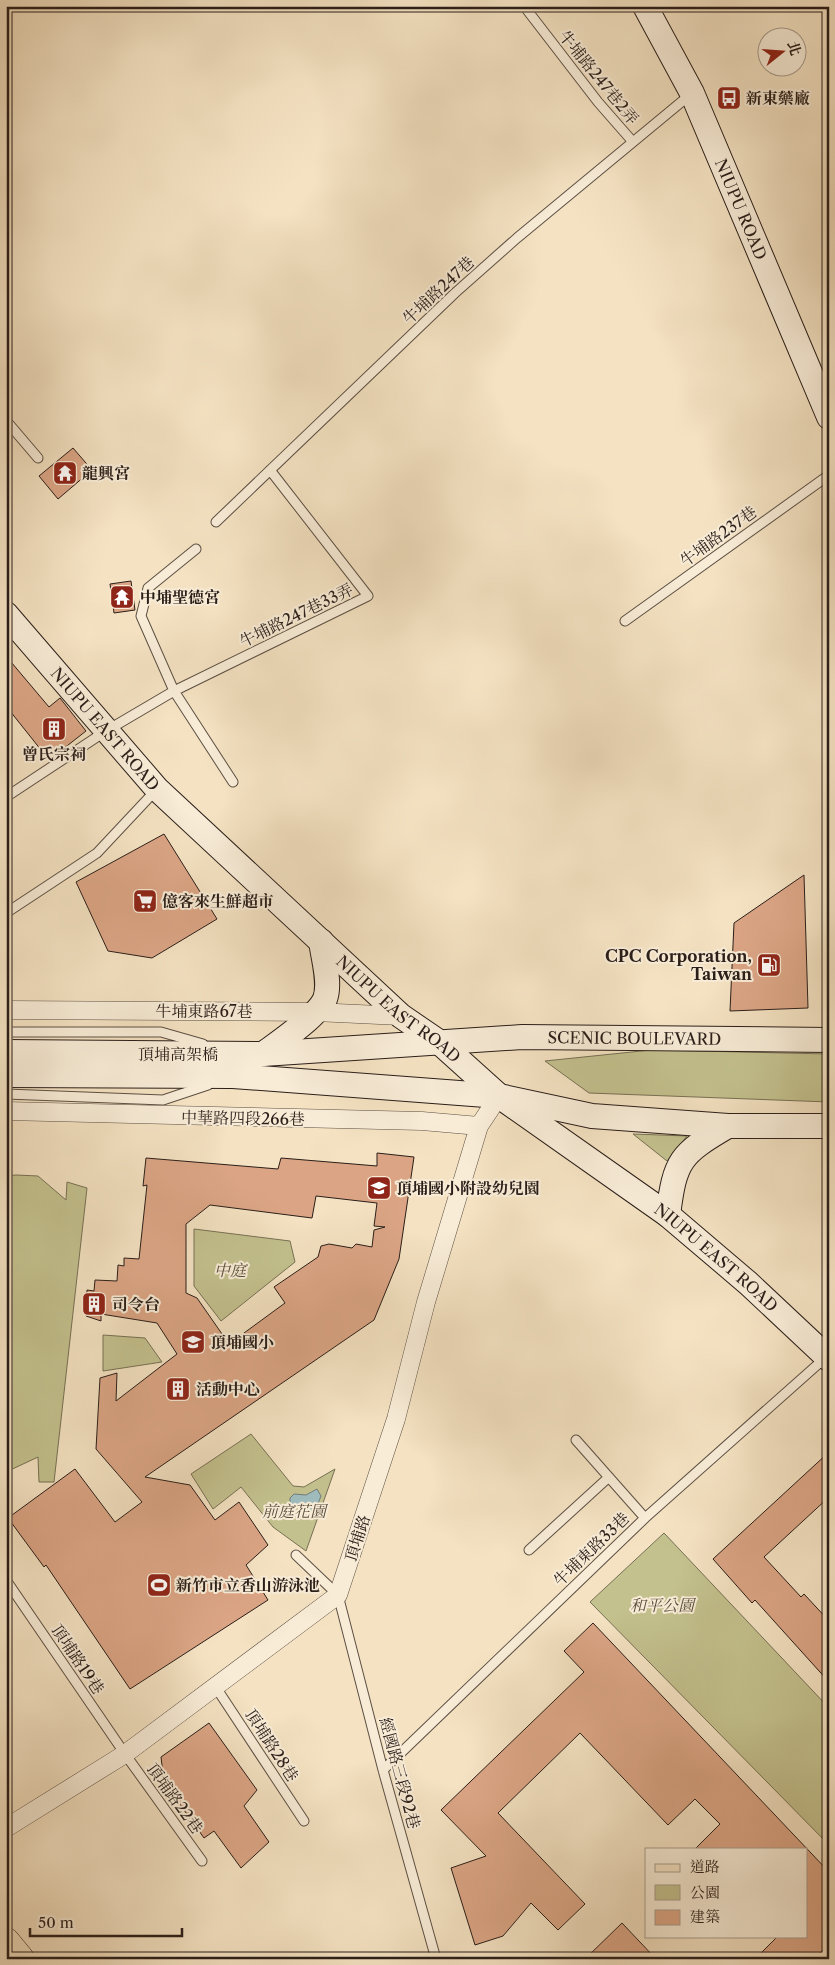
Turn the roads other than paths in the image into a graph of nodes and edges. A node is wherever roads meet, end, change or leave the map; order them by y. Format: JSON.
{"nodes":[{"id":1,"x":524,"y":6,"type":"edge"},
{"id":2,"x":645,"y":6,"type":"edge"},
{"id":3,"x":692,"y":93,"type":"junction"},
{"id":4,"x":633,"y":142,"type":"junction"},
{"id":5,"x":829,"y":417,"type":"edge"},
{"id":6,"x":6,"y":426,"type":"edge"},
{"id":7,"x":38,"y":458,"type":"dead end"},
{"id":8,"x":270,"y":470,"type":"junction"},
{"id":9,"x":829,"y":475,"type":"edge"},
{"id":10,"x":216,"y":522,"type":"dead end"},
{"id":11,"x":196,"y":549,"type":"dead end"},
{"id":12,"x":6,"y":614,"type":"edge"},
{"id":13,"x":625,"y":621,"type":"dead end"},
{"id":14,"x":174,"y":691,"type":"junction"},
{"id":15,"x":106,"y":731,"type":"junction"},
{"id":16,"x":233,"y":782,"type":"dead end"},
{"id":17,"x":157,"y":788,"type":"junction"},
{"id":18,"x":6,"y":797,"type":"edge"},
{"id":19,"x":6,"y":913,"type":"edge"},
{"id":20,"x":321,"y":940,"type":"junction"},
{"id":21,"x":6,"y":1010,"type":"edge"},
{"id":22,"x":315,"y":1012,"type":"junction"},
{"id":23,"x":401,"y":1016,"type":"junction"},
{"id":24,"x":6,"y":1032,"type":"edge"},
{"id":25,"x":829,"y":1040,"type":"edge"},
{"id":26,"x":439,"y":1042,"type":"junction"},
{"id":27,"x":6,"y":1052,"type":"edge"},
{"id":28,"x":263,"y":1054,"type":"junction"},
{"id":29,"x":235,"y":1065,"type":"junction"},
{"id":30,"x":6,"y":1075,"type":"edge"},
{"id":31,"x":6,"y":1094,"type":"edge"},
{"id":32,"x":499,"y":1096,"type":"junction"},
{"id":33,"x":6,"y":1111,"type":"edge"},
{"id":34,"x":479,"y":1126,"type":"junction"},
{"id":35,"x":728,"y":1126,"type":"junction"},
{"id":36,"x":829,"y":1126,"type":"edge"},
{"id":37,"x":668,"y":1215,"type":"junction"},
{"id":38,"x":828,"y":1358,"type":"edge"},
{"id":39,"x":576,"y":1440,"type":"dead end"},
{"id":40,"x":609,"y":1477,"type":"junction"},
{"id":41,"x":645,"y":1518,"type":"junction"},
{"id":42,"x":529,"y":1550,"type":"dead end"},
{"id":43,"x":296,"y":1555,"type":"dead end"},
{"id":44,"x":6,"y":1580,"type":"edge"},
{"id":45,"x":338,"y":1595,"type":"junction"},
{"id":46,"x":215,"y":1686,"type":"junction"},
{"id":47,"x":125,"y":1754,"type":"junction"},
{"id":48,"x":383,"y":1770,"type":"junction"},
{"id":49,"x":304,"y":1821,"type":"dead end"},
{"id":50,"x":6,"y":1828,"type":"edge"},
{"id":51,"x":202,"y":1861,"type":"dead end"},
{"id":52,"x":6,"y":1942,"type":"edge"},
{"id":53,"x":20,"y":1959,"type":"edge"},
{"id":54,"x":436,"y":1959,"type":"edge"}],
"edges":[{"from":1,"to":4,"type":"lane","name":"牛埔路247巷2弄"},
{"from":2,"to":3,"type":"street","name":"NIUPU ROAD"},
{"from":3,"to":4,"type":"lane","name":"牛埔路247巷"},
{"from":3,"to":5,"type":"street","name":"NIUPU ROAD"},
{"from":4,"to":8,"type":"lane","name":"牛埔路247巷"},
{"from":6,"to":7,"type":"lane"},
{"from":8,"to":10,"type":"lane","name":"牛埔路247巷"},
{"from":8,"to":14,"type":"lane","name":"牛埔路247巷33弄"},
{"from":9,"to":13,"type":"lane","name":"牛埔路237巷"},
{"from":11,"to":14,"type":"lane"},
{"from":12,"to":15,"type":"street","name":"NIUPU EAST ROAD"},
{"from":14,"to":15,"type":"lane"},
{"from":14,"to":16,"type":"lane"},
{"from":15,"to":17,"type":"street","name":"NIUPU EAST ROAD"},
{"from":15,"to":18,"type":"lane"},
{"from":17,"to":19,"type":"lane"},
{"from":17,"to":20,"type":"street","name":"NIUPU EAST ROAD"},
{"from":20,"to":22,"type":"street"},
{"from":20,"to":23,"type":"street","name":"NIUPU EAST ROAD"},
{"from":21,"to":22,"type":"street","name":"牛埔東路67巷"},
{"from":22,"to":23,"type":"street","name":"牛埔東路67巷"},
{"from":22,"to":28,"type":"street"},
{"from":23,"to":26,"type":"street","name":"NIUPU EAST ROAD"},
{"from":24,"to":29,"type":"lane","name":"頂埔高架橋"},
{"from":25,"to":26,"type":"street","name":"SCENIC BOULEVARD"},
{"from":26,"to":28,"type":"street","name":"SCENIC BOULEVARD"},
{"from":26,"to":32,"type":"street","name":"NIUPU EAST ROAD"},
{"from":27,"to":29,"type":"street","name":"頂埔高架橋"},
{"from":28,"to":29,"type":"street","name":"SCENIC BOULEVARD"},
{"from":29,"to":30,"type":"street","name":"頂埔高架橋"},
{"from":29,"to":31,"type":"lane","name":"頂埔高架橋"},
{"from":29,"to":32,"type":"street"},
{"from":32,"to":34,"type":"street","name":"頂埔路"},
{"from":32,"to":35,"type":"street"},
{"from":32,"to":37,"type":"street","name":"NIUPU EAST ROAD"},
{"from":33,"to":34,"type":"street","name":"中華路四段266巷"},
{"from":34,"to":45,"type":"street","name":"頂埔路"},
{"from":35,"to":36,"type":"street"},
{"from":35,"to":37,"type":"street"},
{"from":37,"to":38,"type":"street","name":"NIUPU EAST ROAD"},
{"from":38,"to":41,"type":"lane","name":"牛埔東路33巷"},
{"from":39,"to":40,"type":"lane"},
{"from":40,"to":41,"type":"lane"},
{"from":40,"to":42,"type":"lane"},
{"from":41,"to":48,"type":"lane","name":"牛埔東路33巷"},
{"from":43,"to":45,"type":"lane"},
{"from":44,"to":47,"type":"lane","name":"頂埔路19巷"},
{"from":45,"to":46,"type":"street"},
{"from":45,"to":48,"type":"lane","name":"經國路三段92巷"},
{"from":46,"to":47,"type":"street"},
{"from":46,"to":49,"type":"lane","name":"頂埔路28巷"},
{"from":47,"to":50,"type":"street"},
{"from":47,"to":51,"type":"lane","name":"頂埔路22巷"},
{"from":48,"to":54,"type":"lane","name":"經國路三段92巷"},
{"from":52,"to":53,"type":"main road"}]}
